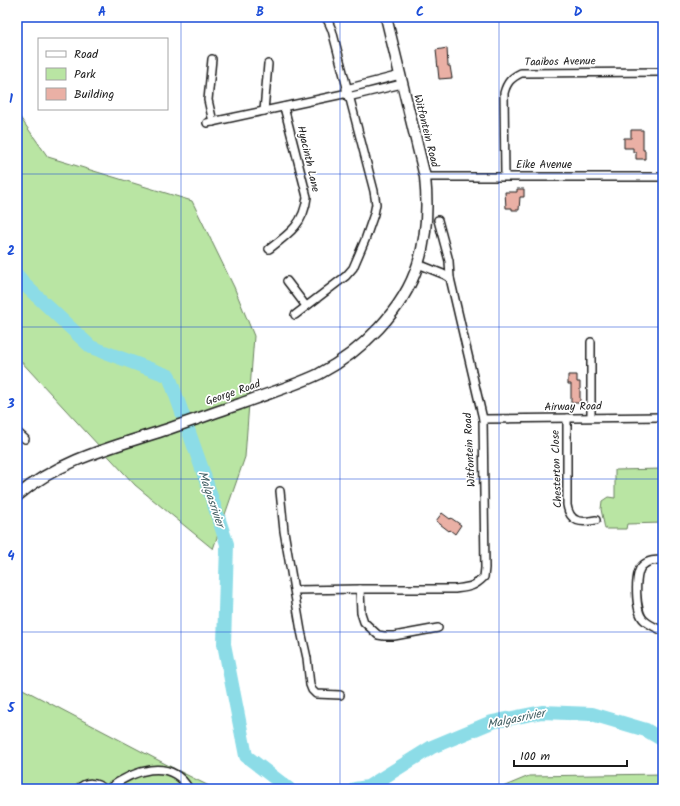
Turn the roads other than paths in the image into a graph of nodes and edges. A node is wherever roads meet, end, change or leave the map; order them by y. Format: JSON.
{"nodes":[{"id":1,"x":325,"y":17,"type":"edge"},
{"id":2,"x":386,"y":17,"type":"edge"},
{"id":3,"x":212,"y":59,"type":"dead end"},
{"id":4,"x":268,"y":64,"type":"dead end"},
{"id":5,"x":663,"y":72,"type":"edge"},
{"id":6,"x":401,"y":79,"type":"junction"},
{"id":7,"x":348,"y":93,"type":"junction"},
{"id":8,"x":284,"y":107,"type":"junction"},
{"id":9,"x":264,"y":111,"type":"junction"},
{"id":10,"x":505,"y":176,"type":"junction"},
{"id":11,"x":425,"y":177,"type":"junction"},
{"id":12,"x":663,"y":177,"type":"edge"},
{"id":13,"x":438,"y":220,"type":"dead end"},
{"id":14,"x":269,"y":250,"type":"dead end"},
{"id":15,"x":418,"y":264,"type":"junction"},
{"id":16,"x":450,"y":278,"type":"junction"},
{"id":17,"x":287,"y":281,"type":"dead end"},
{"id":18,"x":306,"y":306,"type":"junction"},
{"id":19,"x":295,"y":314,"type":"dead end"},
{"id":20,"x":591,"y":342,"type":"dead end"},
{"id":21,"x":592,"y":417,"type":"junction"},
{"id":22,"x":663,"y":417,"type":"edge"},
{"id":23,"x":566,"y":418,"type":"junction"},
{"id":24,"x":483,"y":419,"type":"junction"},
{"id":25,"x":17,"y":432,"type":"edge"},
{"id":26,"x":25,"y":439,"type":"dead end"},
{"id":27,"x":280,"y":491,"type":"dead end"},
{"id":28,"x":17,"y":496,"type":"edge"},
{"id":29,"x":596,"y":520,"type":"dead end"},
{"id":30,"x":663,"y":560,"type":"edge"},
{"id":31,"x":360,"y":589,"type":"junction"},
{"id":32,"x":294,"y":590,"type":"junction"},
{"id":33,"x":438,"y":628,"type":"dead end"},
{"id":34,"x":663,"y":631,"type":"edge"},
{"id":35,"x":340,"y":694,"type":"dead end"},
{"id":36,"x":79,"y":789,"type":"edge"},
{"id":37,"x":104,"y":789,"type":"edge"},
{"id":38,"x":108,"y":789,"type":"edge"},
{"id":39,"x":189,"y":789,"type":"edge"}],
"edges":[{"from":1,"to":7,"type":"street"},
{"from":2,"to":6,"type":"main road","name":"Witfontein Road"},
{"from":3,"to":9,"type":"street"},
{"from":4,"to":9,"type":"street"},
{"from":5,"to":10,"type":"street","name":"Taaibos Avenue"},
{"from":6,"to":7,"type":"street"},
{"from":6,"to":11,"type":"main road","name":"Witfontein Road"},
{"from":7,"to":8,"type":"street"},
{"from":7,"to":18,"type":"street"},
{"from":8,"to":9,"type":"street"},
{"from":8,"to":14,"type":"street","name":"Hyacinth Lane"},
{"from":10,"to":11,"type":"street","name":"Eike Avenue"},
{"from":10,"to":12,"type":"street","name":"Eike Avenue"},
{"from":11,"to":15,"type":"main road","name":"Witfontein Road"},
{"from":13,"to":16,"type":"street","name":"Witfontein Road"},
{"from":15,"to":16,"type":"street"},
{"from":15,"to":28,"type":"main road","name":"George Road"},
{"from":16,"to":24,"type":"street","name":"Witfontein Road"},
{"from":17,"to":18,"type":"street"},
{"from":18,"to":19,"type":"street"},
{"from":20,"to":21,"type":"street"},
{"from":21,"to":22,"type":"street","name":"Airway Road"},
{"from":21,"to":23,"type":"street","name":"Airway Road"},
{"from":23,"to":24,"type":"street","name":"Airway Road"},
{"from":23,"to":29,"type":"street","name":"Chesterton Close"},
{"from":24,"to":31,"type":"street","name":"Witfontein Road"},
{"from":25,"to":26,"type":"street"},
{"from":27,"to":32,"type":"street"},
{"from":30,"to":34,"type":"street"},
{"from":31,"to":32,"type":"street"},
{"from":31,"to":33,"type":"street"},
{"from":32,"to":35,"type":"street"},
{"from":36,"to":37,"type":"street"},
{"from":38,"to":39,"type":"street"}]}
